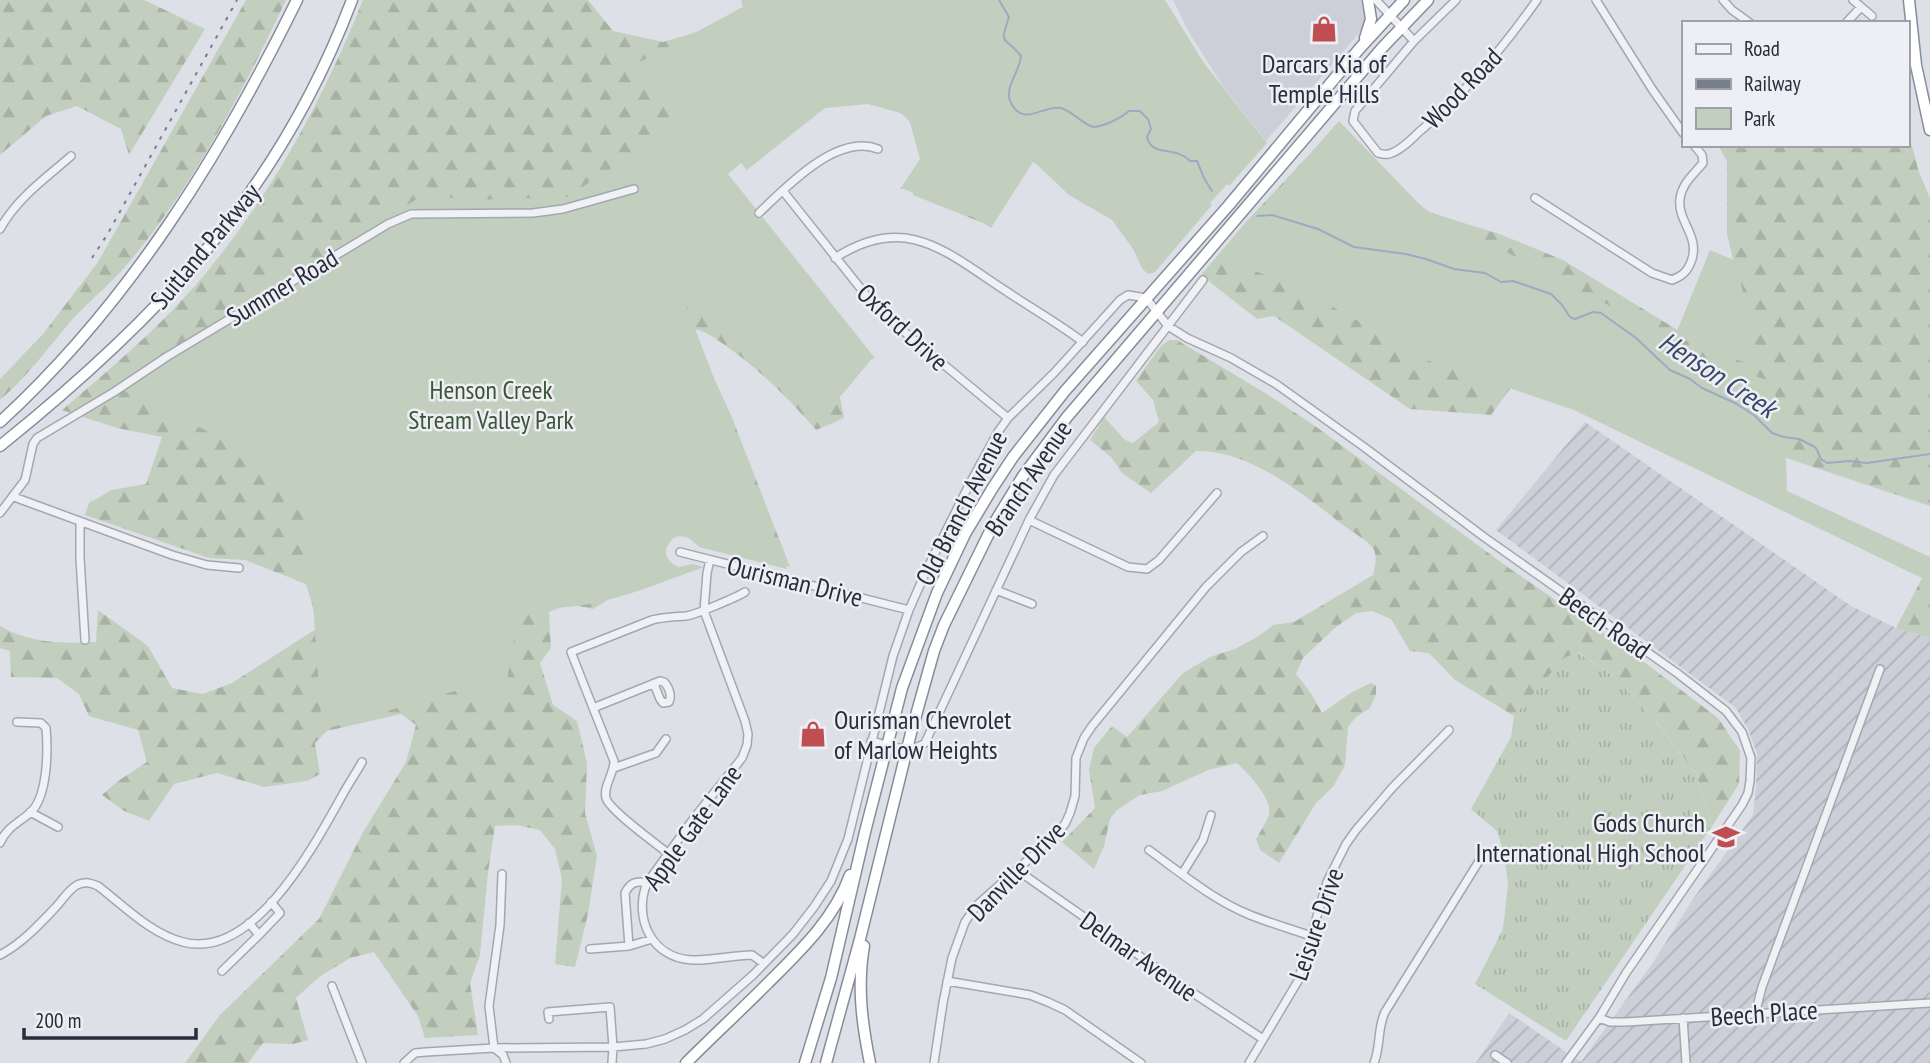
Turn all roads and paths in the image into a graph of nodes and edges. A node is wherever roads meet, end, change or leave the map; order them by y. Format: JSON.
{"nodes":[{"id":1,"x":296,"y":0,"type":"edge"},
{"id":2,"x":352,"y":0,"type":"edge"},
{"id":3,"x":1368,"y":0,"type":"edge"},
{"id":4,"x":1376,"y":0,"type":"edge"},
{"id":5,"x":1404,"y":0,"type":"edge"},
{"id":6,"x":1428,"y":0,"type":"edge"},
{"id":7,"x":1456,"y":0,"type":"edge"},
{"id":8,"x":1537,"y":0,"type":"edge"},
{"id":9,"x":1596,"y":0,"type":"edge"},
{"id":10,"x":1723,"y":0,"type":"edge"},
{"id":11,"x":1853,"y":0,"type":"edge"},
{"id":12,"x":1907,"y":0,"type":"edge"},
{"id":13,"x":1861,"y":7,"type":"junction"},
{"id":14,"x":1390,"y":14,"type":"junction"},
{"id":15,"x":1872,"y":16,"type":"dead end"},
{"id":16,"x":1748,"y":21,"type":"edge"},
{"id":17,"x":1848,"y":21,"type":"edge"},
{"id":18,"x":1400,"y":26,"type":"junction"},
{"id":19,"x":1414,"y":41,"type":"junction"},
{"id":20,"x":1360,"y":48,"type":"junction"},
{"id":21,"x":1930,"y":130,"type":"edge"},
{"id":22,"x":1682,"y":132,"type":"edge"},
{"id":23,"x":1696,"y":147,"type":"edge"},
{"id":24,"x":878,"y":149,"type":"dead end"},
{"id":25,"x":71,"y":156,"type":"dead end"},
{"id":26,"x":634,"y":189,"type":"dead end"},
{"id":27,"x":783,"y":191,"type":"junction"},
{"id":28,"x":1535,"y":198,"type":"dead end"},
{"id":29,"x":759,"y":213,"type":"dead end"},
{"id":30,"x":0,"y":229,"type":"edge"},
{"id":31,"x":835,"y":258,"type":"junction"},
{"id":32,"x":1203,"y":280,"type":"dead end"},
{"id":33,"x":1146,"y":298,"type":"junction"},
{"id":34,"x":1156,"y":313,"type":"junction"},
{"id":35,"x":1168,"y":326,"type":"junction"},
{"id":36,"x":1083,"y":342,"type":"junction"},
{"id":37,"x":1008,"y":418,"type":"junction"},
{"id":38,"x":0,"y":422,"type":"edge"},
{"id":39,"x":22,"y":428,"type":"junction"},
{"id":40,"x":0,"y":446,"type":"edge"},
{"id":41,"x":0,"y":452,"type":"edge"},
{"id":42,"x":1217,"y":493,"type":"dead end"},
{"id":43,"x":13,"y":497,"type":"junction"},
{"id":44,"x":0,"y":513,"type":"edge"},
{"id":45,"x":1029,"y":520,"type":"junction"},
{"id":46,"x":80,"y":522,"type":"junction"},
{"id":47,"x":1263,"y":536,"type":"dead end"},
{"id":48,"x":680,"y":552,"type":"dead end"},
{"id":49,"x":710,"y":560,"type":"junction"},
{"id":50,"x":239,"y":568,"type":"dead end"},
{"id":51,"x":996,"y":590,"type":"junction"},
{"id":52,"x":745,"y":592,"type":"dead end"},
{"id":53,"x":1032,"y":604,"type":"dead end"},
{"id":54,"x":704,"y":611,"type":"junction"},
{"id":55,"x":909,"y":611,"type":"junction"},
{"id":56,"x":85,"y":639,"type":"dead end"},
{"id":57,"x":1880,"y":669,"type":"dead end"},
{"id":58,"x":654,"y":684,"type":"dead end"},
{"id":59,"x":593,"y":708,"type":"junction"},
{"id":60,"x":18,"y":722,"type":"dead end"},
{"id":61,"x":1449,"y":730,"type":"dead end"},
{"id":62,"x":667,"y":739,"type":"dead end"},
{"id":63,"x":871,"y":741,"type":"junction"},
{"id":64,"x":888,"y":745,"type":"junction"},
{"id":65,"x":906,"y":750,"type":"junction"},
{"id":66,"x":362,"y":762,"type":"dead end"},
{"id":67,"x":614,"y":768,"type":"junction"},
{"id":68,"x":30,"y":813,"type":"junction"},
{"id":69,"x":1211,"y":815,"type":"dead end"},
{"id":70,"x":58,"y":827,"type":"dead end"},
{"id":71,"x":865,"y":832,"type":"junction"},
{"id":72,"x":0,"y":843,"type":"edge"},
{"id":73,"x":1149,"y":850,"type":"dead end"},
{"id":74,"x":669,"y":854,"type":"junction"},
{"id":75,"x":1480,"y":858,"type":"dead end"},
{"id":76,"x":1017,"y":870,"type":"junction"},
{"id":77,"x":502,"y":874,"type":"dead end"},
{"id":78,"x":1182,"y":874,"type":"junction"},
{"id":79,"x":876,"y":875,"type":"junction"},
{"id":80,"x":647,"y":883,"type":"junction"},
{"id":81,"x":271,"y":902,"type":"junction"},
{"id":82,"x":249,"y":923,"type":"junction"},
{"id":83,"x":259,"y":935,"type":"junction"},
{"id":84,"x":1311,"y":936,"type":"junction"},
{"id":85,"x":652,"y":939,"type":"junction"},
{"id":86,"x":629,"y":946,"type":"junction"},
{"id":87,"x":590,"y":949,"type":"dead end"},
{"id":88,"x":0,"y":955,"type":"edge"},
{"id":89,"x":763,"y":963,"type":"junction"},
{"id":90,"x":222,"y":971,"type":"dead end"},
{"id":91,"x":947,"y":981,"type":"junction"},
{"id":92,"x":332,"y":986,"type":"dead end"},
{"id":93,"x":1930,"y":1003,"type":"edge"},
{"id":94,"x":1755,"y":1014,"type":"junction"},
{"id":95,"x":1599,"y":1018,"type":"junction"},
{"id":96,"x":1683,"y":1018,"type":"junction"},
{"id":97,"x":549,"y":1019,"type":"dead end"},
{"id":98,"x":1263,"y":1039,"type":"junction"},
{"id":99,"x":613,"y":1046,"type":"junction"},
{"id":100,"x":494,"y":1048,"type":"junction"},
{"id":101,"x":1495,"y":1055,"type":"dead end"},
{"id":102,"x":362,"y":1063,"type":"edge"},
{"id":103,"x":404,"y":1063,"type":"edge"},
{"id":104,"x":506,"y":1063,"type":"edge"},
{"id":105,"x":612,"y":1063,"type":"edge"},
{"id":106,"x":686,"y":1063,"type":"edge"},
{"id":107,"x":805,"y":1063,"type":"edge"},
{"id":108,"x":826,"y":1063,"type":"edge"},
{"id":109,"x":870,"y":1063,"type":"edge"},
{"id":110,"x":934,"y":1063,"type":"edge"},
{"id":111,"x":1141,"y":1063,"type":"edge"},
{"id":112,"x":1249,"y":1063,"type":"edge"},
{"id":113,"x":1374,"y":1063,"type":"edge"},
{"id":114,"x":1507,"y":1063,"type":"edge"},
{"id":115,"x":1566,"y":1063,"type":"edge"},
{"id":116,"x":1686,"y":1063,"type":"edge"}],
"edges":[{"from":1,"to":38,"type":"highway","name":"Suitland Parkway"},
{"from":2,"to":39,"type":"highway","name":"Suitland Parkway"},
{"from":3,"to":20,"type":"highway"},
{"from":4,"to":14,"type":"street"},
{"from":5,"to":14,"type":"highway","name":"Branch Avenue"},
{"from":6,"to":18,"type":"highway","name":"Branch Avenue"},
{"from":7,"to":19,"type":"street"},
{"from":8,"to":19,"type":"street","name":"Wood Road"},
{"from":9,"to":22,"type":"street"},
{"from":10,"to":16,"type":"street"},
{"from":11,"to":13,"type":"street"},
{"from":12,"to":21,"type":"highway"},
{"from":13,"to":15,"type":"street"},
{"from":13,"to":17,"type":"street"},
{"from":14,"to":18,"type":"street"},
{"from":14,"to":20,"type":"highway","name":"Branch Avenue"},
{"from":18,"to":19,"type":"street"},
{"from":18,"to":34,"type":"highway","name":"Branch Avenue"},
{"from":20,"to":33,"type":"highway","name":"Branch Avenue"},
{"from":23,"to":28,"type":"street"},
{"from":24,"to":27,"type":"street"},
{"from":25,"to":30,"type":"street"},
{"from":26,"to":43,"type":"street","name":"Summer Road"},
{"from":27,"to":29,"type":"street"},
{"from":27,"to":31,"type":"street","name":"Oxford Drive"},
{"from":31,"to":36,"type":"street"},
{"from":31,"to":37,"type":"street","name":"Oxford Drive"},
{"from":32,"to":35,"type":"street"},
{"from":33,"to":34,"type":"street","name":"Beech Road"},
{"from":33,"to":36,"type":"street","name":"Old Branch Avenue"},
{"from":33,"to":64,"type":"highway","name":"Branch Avenue"},
{"from":34,"to":35,"type":"street","name":"Beech Road"},
{"from":34,"to":65,"type":"highway","name":"Branch Avenue"},
{"from":35,"to":45,"type":"street"},
{"from":35,"to":95,"type":"street","name":"Beech Road"},
{"from":36,"to":37,"type":"street","name":"Old Branch Avenue"},
{"from":37,"to":55,"type":"street","name":"Old Branch Avenue"},
{"from":39,"to":40,"type":"highway","name":"Suitland Parkway"},
{"from":39,"to":41,"type":"highway"},
{"from":42,"to":45,"type":"street"},
{"from":43,"to":44,"type":"street","name":"Summer Road"},
{"from":43,"to":46,"type":"street"},
{"from":45,"to":51,"type":"street"},
{"from":46,"to":50,"type":"street"},
{"from":46,"to":56,"type":"street"},
{"from":47,"to":76,"type":"street","name":"Danville Drive"},
{"from":48,"to":49,"type":"street","name":"Ourisman Drive"},
{"from":49,"to":54,"type":"street","name":"Apple Gate Lane"},
{"from":49,"to":55,"type":"street","name":"Ourisman Drive"},
{"from":51,"to":53,"type":"street"},
{"from":51,"to":65,"type":"street"},
{"from":52,"to":54,"type":"street"},
{"from":54,"to":59,"type":"street"},
{"from":54,"to":74,"type":"street","name":"Apple Gate Lane"},
{"from":55,"to":63,"type":"street","name":"Old Branch Avenue"},
{"from":57,"to":94,"type":"street"},
{"from":58,"to":59,"type":"street"},
{"from":59,"to":67,"type":"street"},
{"from":60,"to":68,"type":"street"},
{"from":61,"to":84,"type":"street","name":"Leisure Drive"},
{"from":62,"to":67,"type":"street"},
{"from":63,"to":64,"type":"street"},
{"from":63,"to":89,"type":"street","name":"Old Branch Avenue"},
{"from":64,"to":65,"type":"street"},
{"from":64,"to":71,"type":"highway","name":"Branch Avenue"},
{"from":65,"to":79,"type":"highway","name":"Branch Avenue"},
{"from":66,"to":81,"type":"street"},
{"from":67,"to":74,"type":"street"},
{"from":68,"to":70,"type":"street"},
{"from":68,"to":72,"type":"street"},
{"from":69,"to":78,"type":"street"},
{"from":71,"to":106,"type":"highway"},
{"from":71,"to":107,"type":"highway","name":"Branch Avenue"},
{"from":73,"to":78,"type":"street"},
{"from":74,"to":80,"type":"street","name":"Apple Gate Lane"},
{"from":75,"to":113,"type":"street"},
{"from":76,"to":91,"type":"street","name":"Danville Drive"},
{"from":76,"to":98,"type":"street","name":"Delmar Avenue"},
{"from":77,"to":100,"type":"street"},
{"from":78,"to":84,"type":"street"},
{"from":79,"to":108,"type":"highway","name":"Branch Avenue"},
{"from":79,"to":109,"type":"highway"},
{"from":80,"to":85,"type":"street","name":"Apple Gate Lane"},
{"from":80,"to":86,"type":"street"},
{"from":81,"to":82,"type":"street"},
{"from":81,"to":83,"type":"street"},
{"from":82,"to":83,"type":"street"},
{"from":82,"to":88,"type":"street"},
{"from":83,"to":90,"type":"street"},
{"from":84,"to":98,"type":"street","name":"Leisure Drive"},
{"from":85,"to":86,"type":"street"},
{"from":85,"to":89,"type":"street"},
{"from":86,"to":87,"type":"street"},
{"from":89,"to":99,"type":"street","name":"Old Branch Avenue"},
{"from":91,"to":110,"type":"street","name":"Danville Drive"},
{"from":91,"to":111,"type":"street"},
{"from":92,"to":102,"type":"street"},
{"from":93,"to":94,"type":"street","name":"Beech Place"},
{"from":94,"to":96,"type":"street","name":"Beech Place"},
{"from":95,"to":96,"type":"street","name":"Beech Place"},
{"from":95,"to":115,"type":"street","name":"Beech Road"},
{"from":96,"to":116,"type":"street"},
{"from":97,"to":99,"type":"street"},
{"from":98,"to":112,"type":"street","name":"Leisure Drive"},
{"from":99,"to":100,"type":"street","name":"Old Branch Avenue"},
{"from":99,"to":105,"type":"street"},
{"from":100,"to":103,"type":"street","name":"Old Branch Avenue"},
{"from":100,"to":104,"type":"street"},
{"from":101,"to":114,"type":"street"}]}
